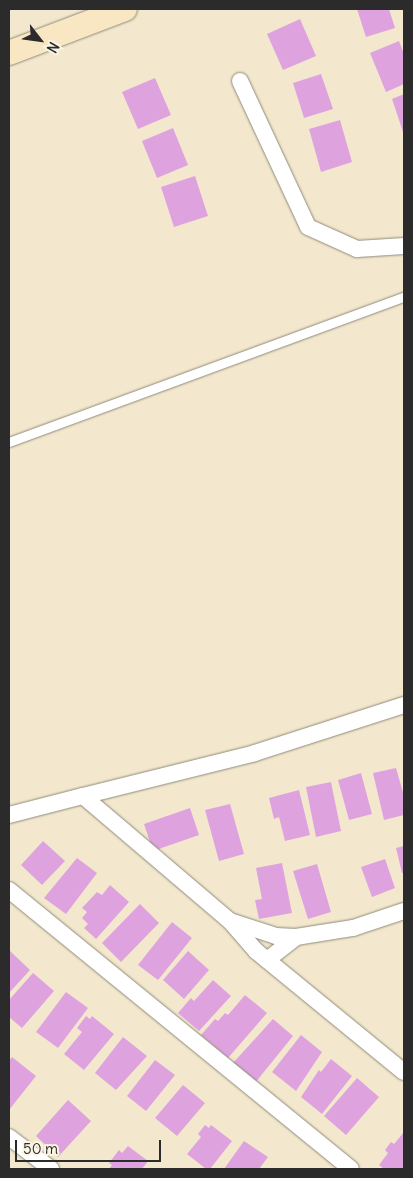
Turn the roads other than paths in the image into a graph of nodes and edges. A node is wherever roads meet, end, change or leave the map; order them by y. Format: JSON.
{"nodes":[{"id":1,"x":124,"y":9,"type":"edge"},
{"id":2,"x":9,"y":53,"type":"edge"},
{"id":3,"x":240,"y":82,"type":"dead end"},
{"id":4,"x":404,"y":246,"type":"edge"},
{"id":5,"x":404,"y":297,"type":"edge"},
{"id":6,"x":9,"y":442,"type":"edge"},
{"id":7,"x":404,"y":705,"type":"edge"},
{"id":8,"x":83,"y":796,"type":"junction"},
{"id":9,"x":9,"y":815,"type":"edge"},
{"id":10,"x":9,"y":890,"type":"edge"},
{"id":11,"x":404,"y":911,"type":"edge"},
{"id":12,"x":230,"y":921,"type":"junction"},
{"id":13,"x":296,"y":937,"type":"junction"},
{"id":14,"x":267,"y":960,"type":"junction"},
{"id":15,"x":404,"y":1072,"type":"edge"},
{"id":16,"x":9,"y":1136,"type":"edge"},
{"id":17,"x":51,"y":1169,"type":"edge"},
{"id":18,"x":350,"y":1169,"type":"edge"}],
"edges":[{"from":1,"to":2,"type":"street"},
{"from":3,"to":4,"type":"street"},
{"from":5,"to":6,"type":"lane"},
{"from":7,"to":8,"type":"street"},
{"from":8,"to":9,"type":"street"},
{"from":8,"to":12,"type":"street"},
{"from":10,"to":18,"type":"street"},
{"from":11,"to":13,"type":"street"},
{"from":12,"to":13,"type":"street"},
{"from":12,"to":14,"type":"street"},
{"from":13,"to":14,"type":"street"},
{"from":14,"to":15,"type":"street"},
{"from":16,"to":17,"type":"street"}]}
